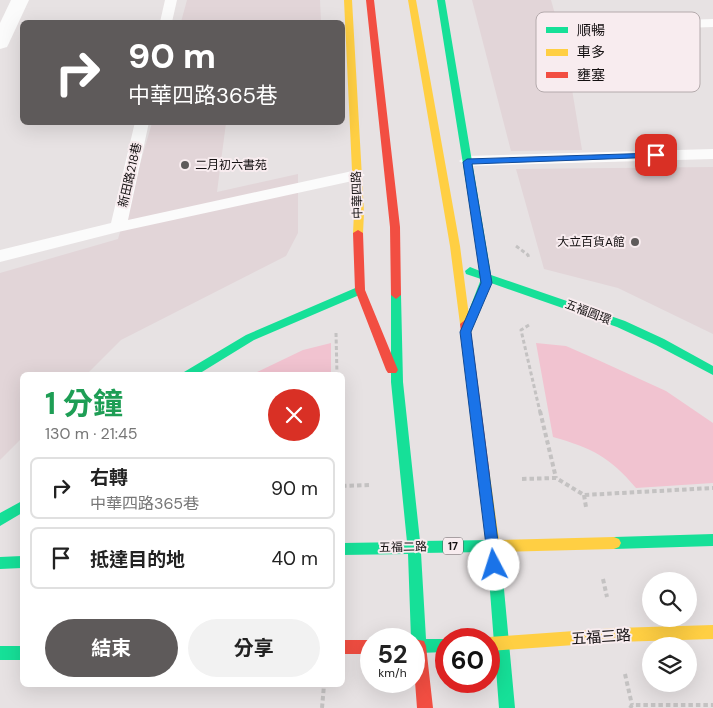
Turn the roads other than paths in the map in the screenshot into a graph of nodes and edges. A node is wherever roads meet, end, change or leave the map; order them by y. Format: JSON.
{"nodes":[{"id":1,"x":20,"y":0,"type":"edge"},
{"id":2,"x":171,"y":0,"type":"edge"},
{"id":3,"x":348,"y":0,"type":"edge"},
{"id":4,"x":370,"y":0,"type":"edge"},
{"id":5,"x":412,"y":0,"type":"edge"},
{"id":6,"x":441,"y":0,"type":"edge"},
{"id":7,"x":166,"y":20,"type":"edge"},
{"id":8,"x":700,"y":23,"type":"edge"},
{"id":9,"x":713,"y":23,"type":"edge"},
{"id":10,"x":0,"y":43,"type":"edge"},
{"id":11,"x":141,"y":125,"type":"edge"},
{"id":12,"x":713,"y":154,"type":"edge"},
{"id":13,"x":467,"y":162,"type":"junction"},
{"id":14,"x":357,"y":175,"type":"junction"},
{"id":15,"x":118,"y":227,"type":"junction"},
{"id":16,"x":0,"y":256,"type":"edge"},
{"id":17,"x":457,"y":266,"type":"junction"},
{"id":18,"x":486,"y":278,"type":"junction"},
{"id":19,"x":360,"y":290,"type":"junction"},
{"id":20,"x":466,"y":332,"type":"junction"},
{"id":21,"x":713,"y":371,"type":"edge"},
{"id":22,"x":192,"y":372,"type":"edge"},
{"id":23,"x":396,"y":382,"type":"junction"},
{"id":24,"x":20,"y":508,"type":"edge"},
{"id":25,"x":0,"y":520,"type":"edge"},
{"id":26,"x":713,"y":540,"type":"edge"},
{"id":27,"x":414,"y":546,"type":"junction"},
{"id":28,"x":493,"y":546,"type":"junction"},
{"id":29,"x":345,"y":549,"type":"edge"},
{"id":30,"x":20,"y":562,"type":"edge"},
{"id":31,"x":0,"y":563,"type":"edge"},
{"id":32,"x":416,"y":628,"type":"edge"},
{"id":33,"x":495,"y":628,"type":"edge"},
{"id":34,"x":713,"y":632,"type":"edge"},
{"id":35,"x":500,"y":644,"type":"edge"},
{"id":36,"x":345,"y":647,"type":"edge"},
{"id":37,"x":360,"y":647,"type":"edge"},
{"id":38,"x":0,"y":653,"type":"edge"},
{"id":39,"x":20,"y":653,"type":"edge"},
{"id":40,"x":500,"y":671,"type":"edge"},
{"id":41,"x":423,"y":693,"type":"edge"},
{"id":42,"x":425,"y":708,"type":"edge"},
{"id":43,"x":507,"y":708,"type":"edge"}],
"edges":[{"from":1,"to":10,"type":"street"},
{"from":2,"to":7,"type":"lane"},
{"from":3,"to":14,"type":"street","name":"中華四路"},
{"from":4,"to":23,"type":"street","name":"中華四路"},
{"from":5,"to":17,"type":"street"},
{"from":6,"to":13,"type":"street"},
{"from":8,"to":9,"type":"lane"},
{"from":11,"to":15,"type":"lane","name":"新田路218巷"},
{"from":12,"to":13,"type":"lane"},
{"from":13,"to":18,"type":"street"},
{"from":14,"to":15,"type":"lane"},
{"from":14,"to":19,"type":"street","name":"中華四路"},
{"from":15,"to":16,"type":"lane"},
{"from":17,"to":18,"type":"street","name":"五福圓環"},
{"from":17,"to":20,"type":"street"},
{"from":18,"to":20,"type":"street"},
{"from":18,"to":21,"type":"street","name":"五福圓環"},
{"from":19,"to":22,"type":"street"},
{"from":19,"to":23,"type":"street","name":"中華四路"},
{"from":20,"to":28,"type":"street"},
{"from":23,"to":27,"type":"street","name":"中華四路"},
{"from":24,"to":25,"type":"street"},
{"from":26,"to":28,"type":"street"},
{"from":27,"to":28,"type":"street","name":"五福二路","number":"17"},
{"from":27,"to":29,"type":"street","name":"五福二路","number":"17"},
{"from":27,"to":32,"type":"street","name":"中華四路"},
{"from":28,"to":33,"type":"street"},
{"from":30,"to":31,"type":"street"},
{"from":34,"to":35,"type":"street","name":"五福三路"},
{"from":36,"to":37,"type":"street"},
{"from":38,"to":39,"type":"street"},
{"from":40,"to":43,"type":"street"},
{"from":41,"to":42,"type":"street","name":"中華四路"}]}
